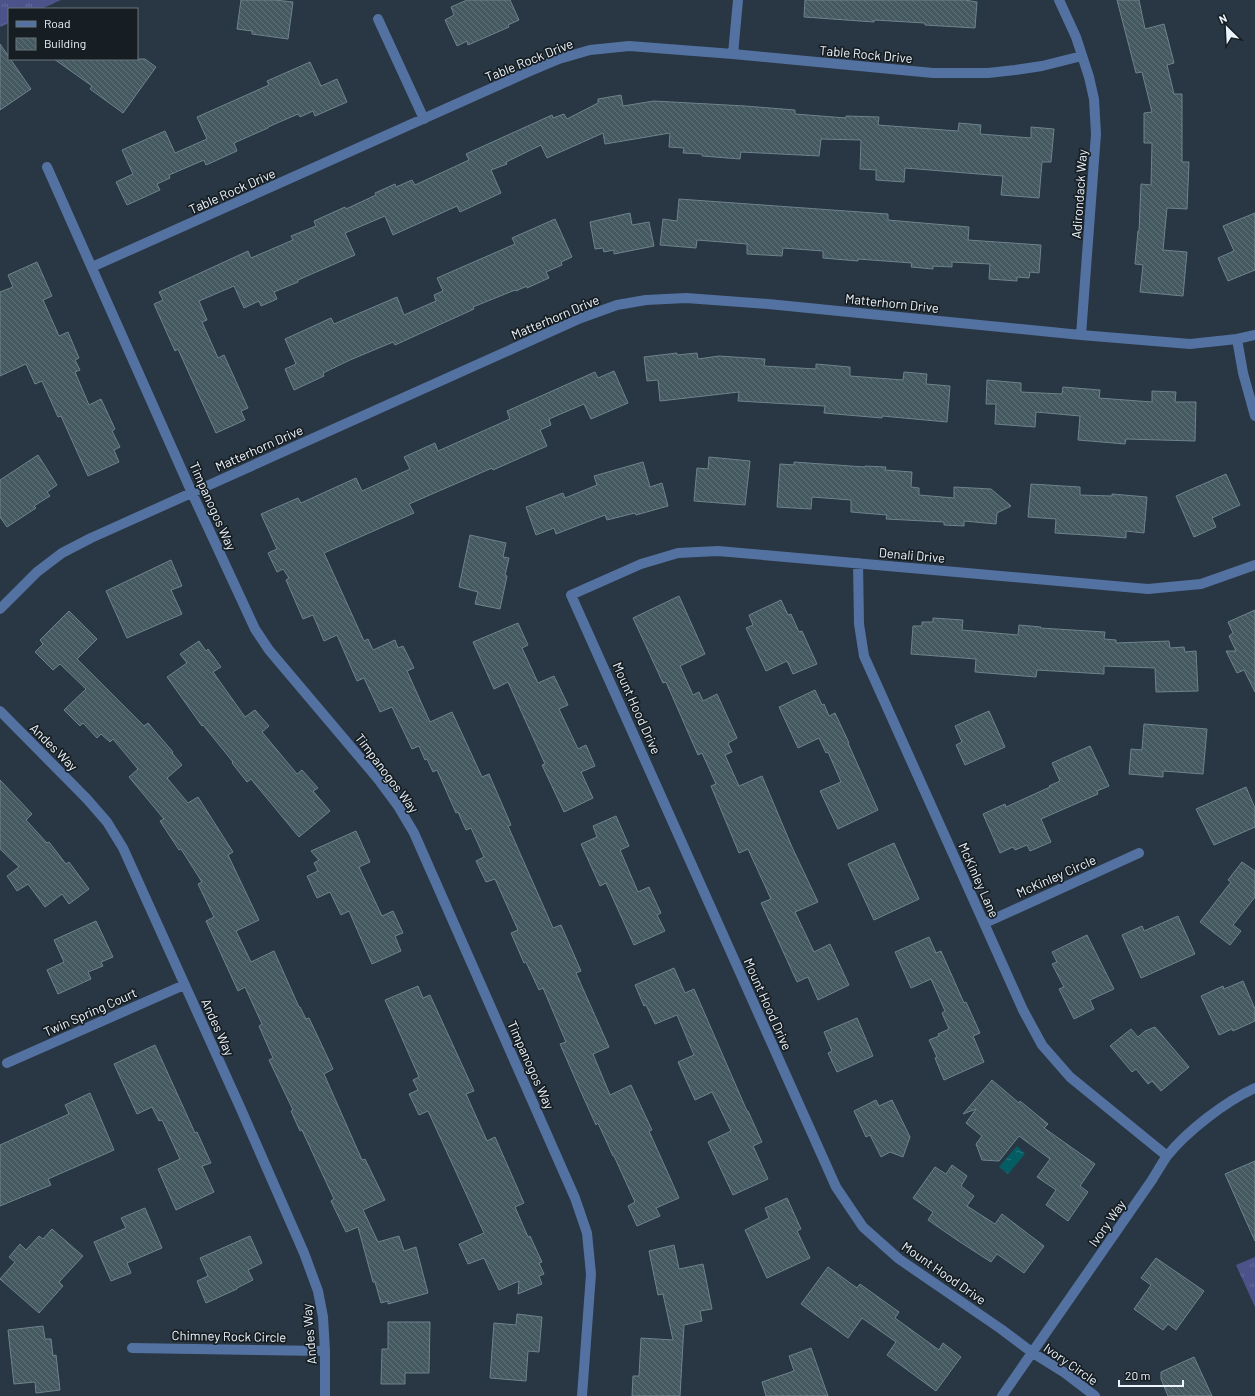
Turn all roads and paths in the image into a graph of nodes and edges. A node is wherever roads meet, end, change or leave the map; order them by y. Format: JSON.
{"nodes":[{"id":1,"x":738,"y":0,"type":"edge"},
{"id":2,"x":1060,"y":0,"type":"edge"},
{"id":3,"x":378,"y":19,"type":"dead end"},
{"id":4,"x":733,"y":54,"type":"junction"},
{"id":5,"x":1082,"y":56,"type":"junction"},
{"id":6,"x":424,"y":119,"type":"junction"},
{"id":7,"x":47,"y":167,"type":"dead end"},
{"id":8,"x":92,"y":267,"type":"junction"},
{"id":9,"x":1082,"y":335,"type":"junction"},
{"id":10,"x":1255,"y":335,"type":"edge"},
{"id":11,"x":1237,"y":339,"type":"junction"},
{"id":12,"x":1255,"y":416,"type":"edge"},
{"id":13,"x":192,"y":492,"type":"junction"},
{"id":14,"x":858,"y":564,"type":"junction"},
{"id":15,"x":1255,"y":565,"type":"edge"},
{"id":16,"x":571,"y":595,"type":"joint"},
{"id":17,"x":0,"y":610,"type":"edge"},
{"id":18,"x":0,"y":711,"type":"edge"},
{"id":19,"x":1139,"y":854,"type":"dead end"},
{"id":20,"x":984,"y":923,"type":"junction"},
{"id":21,"x":184,"y":985,"type":"junction"},
{"id":22,"x":7,"y":1063,"type":"dead end"},
{"id":23,"x":1255,"y":1088,"type":"edge"},
{"id":24,"x":1167,"y":1156,"type":"junction"},
{"id":25,"x":132,"y":1348,"type":"dead end"},
{"id":26,"x":325,"y":1351,"type":"junction"},
{"id":27,"x":1033,"y":1353,"type":"junction"},
{"id":28,"x":325,"y":1396,"type":"edge"},
{"id":29,"x":582,"y":1396,"type":"edge"},
{"id":30,"x":1002,"y":1396,"type":"edge"},
{"id":31,"x":1095,"y":1396,"type":"edge"}],
"edges":[{"from":1,"to":4,"type":"street"},
{"from":2,"to":5,"type":"street","name":"Adirondack Way"},
{"from":3,"to":6,"type":"street"},
{"from":4,"to":5,"type":"street","name":"Table Rock Drive"},
{"from":4,"to":6,"type":"street","name":"Table Rock Drive"},
{"from":5,"to":9,"type":"street","name":"Adirondack Way"},
{"from":6,"to":8,"type":"street","name":"Table Rock Drive"},
{"from":7,"to":8,"type":"street","name":"Timpanogos Way"},
{"from":8,"to":13,"type":"street","name":"Timpanogos Way"},
{"from":9,"to":11,"type":"street","name":"Matterhorn Drive"},
{"from":9,"to":13,"type":"street","name":"Matterhorn Drive"},
{"from":10,"to":11,"type":"street","name":"Matterhorn Drive"},
{"from":11,"to":12,"type":"street"},
{"from":13,"to":17,"type":"street","name":"Matterhorn Drive"},
{"from":13,"to":29,"type":"street","name":"Timpanogos Way"},
{"from":14,"to":15,"type":"street","name":"Denali Drive"},
{"from":14,"to":16,"type":"street","name":"Denali Drive"},
{"from":14,"to":20,"type":"street","name":"McKinley Lane"},
{"from":16,"to":27,"type":"street","name":"Mount Hood Drive"},
{"from":18,"to":21,"type":"street","name":"Andes Way"},
{"from":19,"to":20,"type":"street","name":"McKinley Circle"},
{"from":20,"to":24,"type":"street","name":"McKinley Lane"},
{"from":21,"to":22,"type":"street","name":"Twin Spring Court"},
{"from":21,"to":26,"type":"street","name":"Andes Way"},
{"from":23,"to":24,"type":"street","name":"Ivory Way"},
{"from":24,"to":27,"type":"street","name":"Ivory Way"},
{"from":25,"to":26,"type":"street","name":"Chimney Rock Circle"},
{"from":26,"to":28,"type":"street","name":"Andes Way"},
{"from":27,"to":30,"type":"street","name":"Ivory Way"},
{"from":27,"to":31,"type":"street","name":"Ivory Circle"}]}
